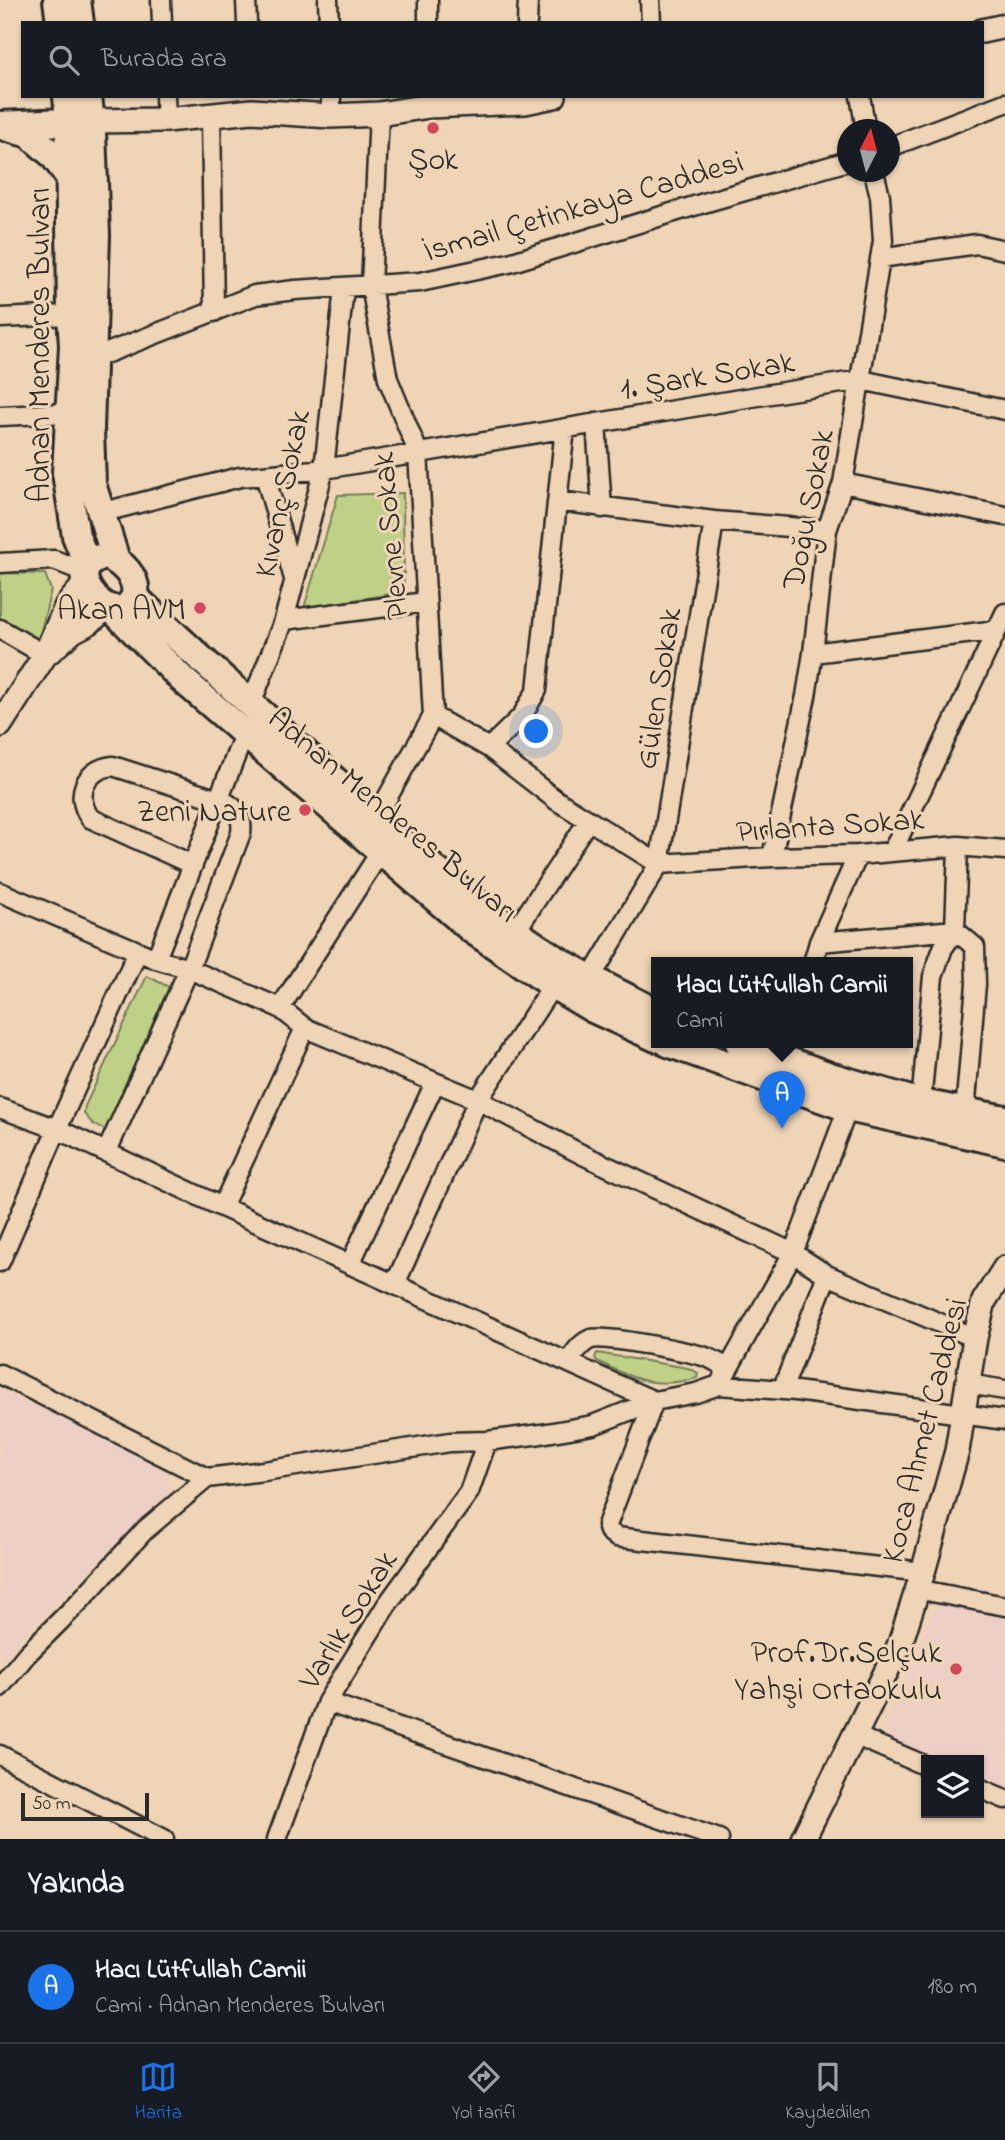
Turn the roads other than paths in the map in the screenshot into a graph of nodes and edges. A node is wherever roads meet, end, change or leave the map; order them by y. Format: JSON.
{"nodes":[{"id":1,"x":57,"y":0,"type":"edge"},
{"id":2,"x":77,"y":0,"type":"edge"},
{"id":3,"x":161,"y":0,"type":"edge"},
{"id":4,"x":246,"y":0,"type":"edge"},
{"id":5,"x":328,"y":0,"type":"edge"},
{"id":6,"x":428,"y":0,"type":"edge"},
{"id":7,"x":528,"y":0,"type":"edge"},
{"id":8,"x":650,"y":0,"type":"edge"},
{"id":9,"x":60,"y":21,"type":"edge"},
{"id":10,"x":80,"y":21,"type":"edge"},
{"id":11,"x":162,"y":21,"type":"edge"},
{"id":12,"x":247,"y":21,"type":"edge"},
{"id":13,"x":329,"y":21,"type":"edge"},
{"id":14,"x":428,"y":21,"type":"edge"},
{"id":15,"x":527,"y":21,"type":"edge"},
{"id":16,"x":650,"y":21,"type":"edge"},
{"id":17,"x":1005,"y":26,"type":"edge"},
{"id":18,"x":984,"y":31,"type":"edge"},
{"id":19,"x":165,"y":98,"type":"edge"},
{"id":20,"x":860,"y":98,"type":"edge"},
{"id":21,"x":525,"y":99,"type":"edge"},
{"id":22,"x":429,"y":101,"type":"edge"},
{"id":23,"x":1005,"y":103,"type":"edge"},
{"id":24,"x":251,"y":104,"type":"edge"},
{"id":25,"x":331,"y":106,"type":"edge"},
{"id":26,"x":79,"y":109,"type":"edge"},
{"id":27,"x":380,"y":114,"type":"junction"},
{"id":28,"x":211,"y":116,"type":"junction"},
{"id":29,"x":864,"y":119,"type":"edge"},
{"id":30,"x":166,"y":120,"type":"junction"},
{"id":31,"x":0,"y":125,"type":"edge"},
{"id":32,"x":900,"y":143,"type":"edge"},
{"id":33,"x":837,"y":164,"type":"edge"},
{"id":34,"x":70,"y":178,"type":"junction"},
{"id":35,"x":876,"y":182,"type":"edge"},
{"id":36,"x":1005,"y":250,"type":"edge"},
{"id":37,"x":880,"y":258,"type":"junction"},
{"id":38,"x":371,"y":286,"type":"junction"},
{"id":39,"x":344,"y":288,"type":"junction"},
{"id":40,"x":214,"y":312,"type":"junction"},
{"id":41,"x":71,"y":315,"type":"junction"},
{"id":42,"x":0,"y":318,"type":"edge"},
{"id":43,"x":92,"y":359,"type":"junction"},
{"id":44,"x":861,"y":380,"type":"junction"},
{"id":45,"x":1005,"y":410,"type":"edge"},
{"id":46,"x":69,"y":413,"type":"junction"},
{"id":47,"x":0,"y":416,"type":"edge"},
{"id":48,"x":596,"y":422,"type":"junction"},
{"id":49,"x":565,"y":428,"type":"junction"},
{"id":50,"x":418,"y":452,"type":"junction"},
{"id":51,"x":324,"y":469,"type":"junction"},
{"id":52,"x":265,"y":475,"type":"junction"},
{"id":53,"x":843,"y":483,"type":"junction"},
{"id":54,"x":558,"y":501,"type":"junction"},
{"id":55,"x":602,"y":508,"type":"junction"},
{"id":56,"x":100,"y":513,"type":"junction"},
{"id":57,"x":1005,"y":516,"type":"edge"},
{"id":58,"x":714,"y":521,"type":"junction"},
{"id":59,"x":827,"y":530,"type":"junction"},
{"id":60,"x":116,"y":560,"type":"junction"},
{"id":61,"x":0,"y":563,"type":"edge"},
{"id":62,"x":86,"y":574,"type":"junction"},
{"id":63,"x":294,"y":581,"type":"junction"},
{"id":64,"x":425,"y":602,"type":"junction"},
{"id":65,"x":118,"y":605,"type":"junction"},
{"id":66,"x":1005,"y":613,"type":"edge"},
{"id":67,"x":284,"y":620,"type":"junction"},
{"id":68,"x":0,"y":629,"type":"edge"},
{"id":69,"x":997,"y":630,"type":"junction"},
{"id":70,"x":813,"y":653,"type":"junction"},
{"id":71,"x":45,"y":655,"type":"junction"},
{"id":72,"x":251,"y":704,"type":"junction"},
{"id":73,"x":433,"y":716,"type":"junction"},
{"id":74,"x":0,"y":725,"type":"edge"},
{"id":75,"x":245,"y":732,"type":"junction"},
{"id":76,"x":489,"y":748,"type":"junction"},
{"id":77,"x":219,"y":800,"type":"junction"},
{"id":78,"x":376,"y":818,"type":"junction"},
{"id":79,"x":587,"y":821,"type":"junction"},
{"id":80,"x":958,"y":845,"type":"junction"},
{"id":81,"x":893,"y":850,"type":"junction"},
{"id":82,"x":1005,"y":850,"type":"edge"},
{"id":83,"x":381,"y":851,"type":"junction"},
{"id":84,"x":858,"y":855,"type":"junction"},
{"id":85,"x":772,"y":857,"type":"junction"},
{"id":86,"x":659,"y":864,"type":"junction"},
{"id":87,"x":193,"y":865,"type":"junction"},
{"id":88,"x":0,"y":892,"type":"edge"},
{"id":89,"x":955,"y":930,"type":"junction"},
{"id":90,"x":515,"y":932,"type":"junction"},
{"id":91,"x":819,"y":942,"type":"junction"},
{"id":92,"x":138,"y":951,"type":"junction"},
{"id":93,"x":815,"y":957,"type":"edge"},
{"id":94,"x":156,"y":959,"type":"junction"},
{"id":95,"x":189,"y":969,"type":"junction"},
{"id":96,"x":590,"y":979,"type":"junction"},
{"id":97,"x":553,"y":985,"type":"junction"},
{"id":98,"x":280,"y":1008,"type":"junction"},
{"id":99,"x":651,"y":1010,"type":"edge"},
{"id":100,"x":305,"y":1028,"type":"junction"},
{"id":101,"x":651,"y":1036,"type":"edge"},
{"id":102,"x":682,"y":1048,"type":"edge"},
{"id":103,"x":770,"y":1048,"type":"edge"},
{"id":104,"x":788,"y":1051,"type":"edge"},
{"id":105,"x":435,"y":1083,"type":"junction"},
{"id":106,"x":478,"y":1100,"type":"junction"},
{"id":107,"x":921,"y":1103,"type":"junction"},
{"id":108,"x":0,"y":1108,"type":"edge"},
{"id":109,"x":848,"y":1108,"type":"junction"},
{"id":110,"x":965,"y":1112,"type":"junction"},
{"id":111,"x":1005,"y":1119,"type":"edge"},
{"id":112,"x":57,"y":1129,"type":"junction"},
{"id":113,"x":1005,"y":1143,"type":"edge"},
{"id":114,"x":107,"y":1152,"type":"junction"},
{"id":115,"x":222,"y":1207,"type":"junction"},
{"id":116,"x":793,"y":1253,"type":"junction"},
{"id":117,"x":0,"y":1262,"type":"edge"},
{"id":118,"x":350,"y":1264,"type":"junction"},
{"id":119,"x":1005,"y":1268,"type":"edge"},
{"id":120,"x":827,"y":1275,"type":"junction"},
{"id":121,"x":396,"y":1284,"type":"junction"},
{"id":122,"x":975,"y":1338,"type":"junction"},
{"id":123,"x":568,"y":1362,"type":"junction"},
{"id":124,"x":728,"y":1368,"type":"junction"},
{"id":125,"x":0,"y":1374,"type":"edge"},
{"id":126,"x":968,"y":1384,"type":"junction"},
{"id":127,"x":719,"y":1385,"type":"junction"},
{"id":128,"x":782,"y":1390,"type":"junction"},
{"id":129,"x":1005,"y":1390,"type":"edge"},
{"id":130,"x":654,"y":1401,"type":"junction"},
{"id":131,"x":963,"y":1413,"type":"junction"},
{"id":132,"x":1005,"y":1420,"type":"edge"},
{"id":133,"x":487,"y":1441,"type":"junction"},
{"id":134,"x":207,"y":1478,"type":"junction"},
{"id":135,"x":919,"y":1581,"type":"junction"},
{"id":136,"x":1005,"y":1606,"type":"edge"},
{"id":137,"x":0,"y":1687,"type":"edge"},
{"id":138,"x":327,"y":1702,"type":"junction"},
{"id":139,"x":854,"y":1735,"type":"junction"},
{"id":140,"x":0,"y":1755,"type":"edge"},
{"id":141,"x":921,"y":1764,"type":"edge"},
{"id":142,"x":984,"y":1790,"type":"edge"},
{"id":143,"x":1005,"y":1799,"type":"edge"},
{"id":144,"x":164,"y":1839,"type":"edge"},
{"id":145,"x":277,"y":1839,"type":"edge"},
{"id":146,"x":719,"y":1839,"type":"edge"},
{"id":147,"x":803,"y":1839,"type":"edge"}],
"edges":[{"from":1,"to":9,"type":"main road"},
{"from":2,"to":10,"type":"main road"},
{"from":3,"to":11,"type":"street"},
{"from":4,"to":12,"type":"street"},
{"from":5,"to":13,"type":"street"},
{"from":6,"to":14,"type":"street"},
{"from":7,"to":15,"type":"street"},
{"from":8,"to":16,"type":"street"},
{"from":17,"to":18,"type":"street"},
{"from":19,"to":30,"type":"street"},
{"from":20,"to":29,"type":"street"},
{"from":21,"to":22,"type":"street"},
{"from":22,"to":27,"type":"street"},
{"from":23,"to":32,"type":"street"},
{"from":24,"to":25,"type":"street"},
{"from":24,"to":28,"type":"street"},
{"from":25,"to":27,"type":"street"},
{"from":26,"to":30,"type":"street"},
{"from":26,"to":31,"type":"main road"},
{"from":26,"to":34,"type":"main road","name":"Adnan Menderes Bulvarı"},
{"from":26,"to":43,"type":"main road","name":"Adnan Menderes Bulvarı"},
{"from":27,"to":38,"type":"street","name":"Plevne Sokak"},
{"from":28,"to":30,"type":"street"},
{"from":28,"to":40,"type":"street"},
{"from":31,"to":34,"type":"main road"},
{"from":33,"to":38,"type":"street","name":"İsmail Çetinkaya Caddesi"},
{"from":34,"to":41,"type":"main road","name":"Adnan Menderes Bulvarı"},
{"from":35,"to":37,"type":"street","name":"Doğu Sokak"},
{"from":36,"to":37,"type":"street"},
{"from":37,"to":44,"type":"street","name":"Doğu Sokak"},
{"from":38,"to":39,"type":"street","name":"İsmail Çetinkaya Caddesi"},
{"from":38,"to":50,"type":"street","name":"Plevne Sokak"},
{"from":39,"to":40,"type":"street","name":"İsmail Çetinkaya Caddesi"},
{"from":39,"to":51,"type":"street","name":"Kıvanç Sokak"},
{"from":40,"to":43,"type":"street","name":"İsmail Çetinkaya Caddesi"},
{"from":41,"to":42,"type":"street"},
{"from":41,"to":46,"type":"main road","name":"Adnan Menderes Bulvarı"},
{"from":43,"to":56,"type":"main road","name":"Adnan Menderes Bulvarı"},
{"from":44,"to":45,"type":"street","name":"1. Şark Sokak"},
{"from":44,"to":48,"type":"street","name":"1. Şark Sokak"},
{"from":44,"to":53,"type":"street","name":"Doğu Sokak"},
{"from":46,"to":47,"type":"street"},
{"from":46,"to":62,"type":"main road","name":"Adnan Menderes Bulvarı"},
{"from":48,"to":49,"type":"street","name":"1. Şark Sokak"},
{"from":48,"to":55,"type":"street"},
{"from":49,"to":50,"type":"street","name":"1. Şark Sokak"},
{"from":49,"to":54,"type":"street"},
{"from":50,"to":51,"type":"street","name":"1. Şark Sokak"},
{"from":50,"to":64,"type":"street","name":"Plevne Sokak"},
{"from":51,"to":52,"type":"street","name":"1. Şark Sokak"},
{"from":51,"to":63,"type":"street","name":"Kıvanç Sokak"},
{"from":52,"to":56,"type":"street","name":"1. Şark Sokak"},
{"from":52,"to":63,"type":"street"},
{"from":53,"to":57,"type":"street"},
{"from":53,"to":59,"type":"street","name":"Doğu Sokak"},
{"from":54,"to":55,"type":"street"},
{"from":54,"to":76,"type":"street"},
{"from":55,"to":58,"type":"street"},
{"from":56,"to":60,"type":"main road","name":"Adnan Menderes Bulvarı"},
{"from":58,"to":59,"type":"street"},
{"from":58,"to":86,"type":"street","name":"Gülen Sokak"},
{"from":59,"to":70,"type":"street","name":"Doğu Sokak"},
{"from":60,"to":62,"type":"main road"},
{"from":60,"to":65,"type":"main road"},
{"from":61,"to":62,"type":"street"},
{"from":62,"to":65,"type":"main road"},
{"from":62,"to":71,"type":"street"},
{"from":63,"to":67,"type":"street","name":"Kıvanç Sokak"},
{"from":64,"to":67,"type":"street"},
{"from":64,"to":73,"type":"street","name":"Plevne Sokak"},
{"from":65,"to":71,"type":"street"},
{"from":65,"to":72,"type":"main road","name":"Adnan Menderes Bulvarı"},
{"from":65,"to":75,"type":"main road","name":"Adnan Menderes Bulvarı"},
{"from":66,"to":69,"type":"street"},
{"from":67,"to":72,"type":"street","name":"Kıvanç Sokak"},
{"from":68,"to":71,"type":"street"},
{"from":69,"to":70,"type":"street"},
{"from":69,"to":81,"type":"street"},
{"from":70,"to":85,"type":"street","name":"Doğu Sokak"},
{"from":71,"to":74,"type":"street"},
{"from":72,"to":78,"type":"main road","name":"Adnan Menderes Bulvarı"},
{"from":73,"to":76,"type":"street"},
{"from":73,"to":78,"type":"street"},
{"from":75,"to":77,"type":"street"},
{"from":75,"to":83,"type":"main road","name":"Adnan Menderes Bulvarı"},
{"from":76,"to":79,"type":"street"},
{"from":77,"to":87,"type":"street"},
{"from":77,"to":87,"type":"street"},
{"from":77,"to":95,"type":"street"},
{"from":78,"to":90,"type":"main road","name":"Adnan Menderes Bulvarı"},
{"from":79,"to":86,"type":"street"},
{"from":79,"to":90,"type":"street"},
{"from":80,"to":81,"type":"street","name":"Pırlanta Sokak"},
{"from":80,"to":82,"type":"street","name":"Pırlanta Sokak"},
{"from":80,"to":89,"type":"street"},
{"from":81,"to":84,"type":"street","name":"Pırlanta Sokak"},
{"from":83,"to":97,"type":"main road","name":"Adnan Menderes Bulvarı"},
{"from":83,"to":98,"type":"street"},
{"from":84,"to":85,"type":"street","name":"Pırlanta Sokak"},
{"from":84,"to":91,"type":"street"},
{"from":85,"to":86,"type":"street","name":"Pırlanta Sokak"},
{"from":86,"to":96,"type":"street"},
{"from":87,"to":94,"type":"street"},
{"from":88,"to":92,"type":"street"},
{"from":89,"to":91,"type":"street"},
{"from":89,"to":107,"type":"street"},
{"from":89,"to":110,"type":"street"},
{"from":90,"to":96,"type":"main road","name":"Adnan Menderes Bulvarı"},
{"from":91,"to":93,"type":"street"},
{"from":92,"to":94,"type":"street"},
{"from":92,"to":112,"type":"street"},
{"from":94,"to":95,"type":"street"},
{"from":95,"to":98,"type":"street"},
{"from":95,"to":114,"type":"street"},
{"from":96,"to":99,"type":"main road","name":"Adnan Menderes Bulvarı"},
{"from":97,"to":101,"type":"main road","name":"Adnan Menderes Bulvarı"},
{"from":97,"to":106,"type":"street"},
{"from":98,"to":100,"type":"street"},
{"from":100,"to":105,"type":"street"},
{"from":100,"to":115,"type":"street"},
{"from":102,"to":109,"type":"main road"},
{"from":103,"to":104,"type":"main road"},
{"from":104,"to":107,"type":"main road"},
{"from":105,"to":106,"type":"street"},
{"from":105,"to":118,"type":"street"},
{"from":106,"to":116,"type":"street"},
{"from":106,"to":121,"type":"street"},
{"from":107,"to":110,"type":"main road"},
{"from":108,"to":112,"type":"street"},
{"from":109,"to":113,"type":"main road"},
{"from":109,"to":116,"type":"street"},
{"from":110,"to":111,"type":"main road"},
{"from":112,"to":114,"type":"street"},
{"from":112,"to":117,"type":"street"},
{"from":114,"to":115,"type":"street"},
{"from":115,"to":118,"type":"street"},
{"from":116,"to":120,"type":"street"},
{"from":116,"to":124,"type":"street"},
{"from":118,"to":121,"type":"street"},
{"from":119,"to":122,"type":"street","name":"Koca Ahmet Caddesi"},
{"from":120,"to":122,"type":"street"},
{"from":120,"to":128,"type":"street"},
{"from":121,"to":123,"type":"street"},
{"from":122,"to":126,"type":"street","name":"Koca Ahmet Caddesi"},
{"from":123,"to":124,"type":"street"},
{"from":123,"to":130,"type":"street"},
{"from":124,"to":127,"type":"street"},
{"from":125,"to":134,"type":"street"},
{"from":126,"to":129,"type":"street"},
{"from":126,"to":131,"type":"street","name":"Koca Ahmet Caddesi"},
{"from":127,"to":128,"type":"street"},
{"from":127,"to":130,"type":"street"},
{"from":128,"to":131,"type":"street"},
{"from":130,"to":133,"type":"street"},
{"from":130,"to":135,"type":"street"},
{"from":131,"to":132,"type":"street"},
{"from":131,"to":135,"type":"street","name":"Koca Ahmet Caddesi"},
{"from":133,"to":134,"type":"street"},
{"from":133,"to":138,"type":"street","name":"Varlık Sokak"},
{"from":134,"to":137,"type":"street"},
{"from":135,"to":136,"type":"street"},
{"from":135,"to":139,"type":"street","name":"Koca Ahmet Caddesi"},
{"from":138,"to":145,"type":"street","name":"Varlık Sokak"},
{"from":138,"to":146,"type":"street"},
{"from":139,"to":141,"type":"street"},
{"from":139,"to":147,"type":"street","name":"Koca Ahmet Caddesi"},
{"from":140,"to":144,"type":"street"},
{"from":142,"to":143,"type":"street"}]}
